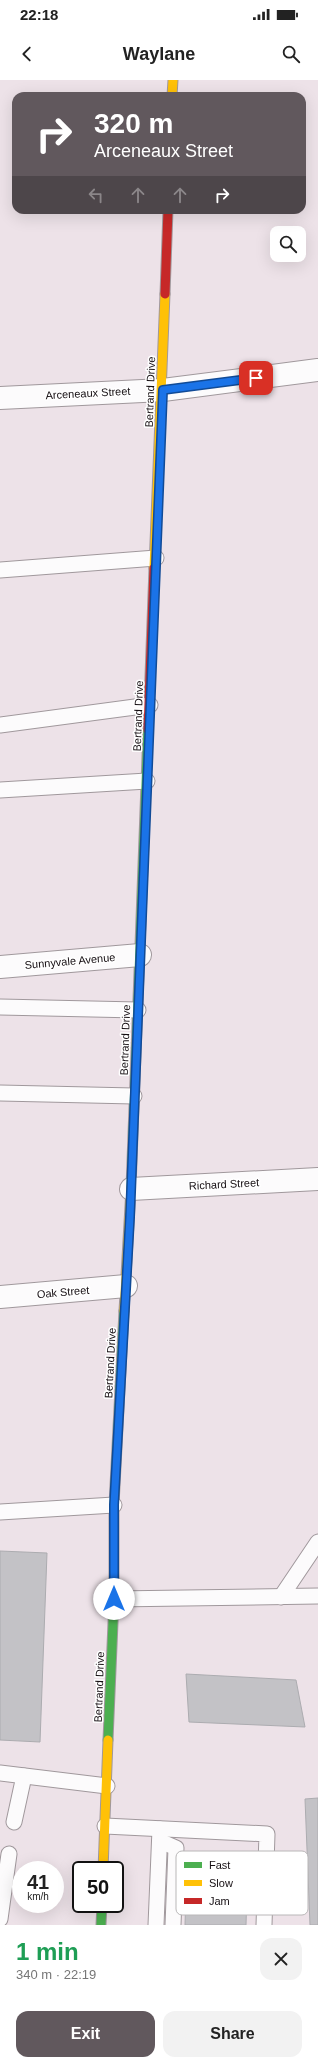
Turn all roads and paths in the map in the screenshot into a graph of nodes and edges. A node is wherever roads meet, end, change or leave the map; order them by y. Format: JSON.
{"nodes":[{"id":1,"x":173,"y":80,"type":"edge"},
{"id":2,"x":172,"y":92,"type":"edge"},
{"id":3,"x":168,"y":214,"type":"edge"},
{"id":4,"x":318,"y":370,"type":"edge"},
{"id":5,"x":163,"y":390,"type":"junction"},
{"id":6,"x":0,"y":398,"type":"edge"},
{"id":7,"x":156,"y":558,"type":"junction"},
{"id":8,"x":0,"y":570,"type":"edge"},
{"id":9,"x":150,"y":705,"type":"junction"},
{"id":10,"x":0,"y":725,"type":"edge"},
{"id":11,"x":147,"y":781,"type":"junction"},
{"id":12,"x":0,"y":790,"type":"edge"},
{"id":13,"x":140,"y":955,"type":"junction"},
{"id":14,"x":0,"y":967,"type":"edge"},
{"id":15,"x":0,"y":1007,"type":"edge"},
{"id":16,"x":138,"y":1010,"type":"junction"},
{"id":17,"x":0,"y":1093,"type":"edge"},
{"id":18,"x":134,"y":1096,"type":"junction"},
{"id":19,"x":318,"y":1180,"type":"edge"},
{"id":20,"x":131,"y":1189,"type":"junction"},
{"id":21,"x":126,"y":1286,"type":"junction"},
{"id":22,"x":0,"y":1297,"type":"edge"},
{"id":23,"x":114,"y":1505,"type":"junction"},
{"id":24,"x":0,"y":1512,"type":"edge"},
{"id":25,"x":318,"y":1542,"type":"edge"},
{"id":26,"x":318,"y":1596,"type":"edge"},
{"id":27,"x":281,"y":1597,"type":"junction"},
{"id":28,"x":114,"y":1599,"type":"junction"},
{"id":29,"x":0,"y":1773,"type":"edge"},
{"id":30,"x":24,"y":1776,"type":"junction"},
{"id":31,"x":107,"y":1786,"type":"junction"},
{"id":32,"x":14,"y":1822,"type":"dead end"},
{"id":33,"x":105,"y":1826,"type":"junction"},
{"id":34,"x":160,"y":1835,"type":"junction"},
{"id":35,"x":266,"y":1851,"type":"edge"},
{"id":36,"x":9,"y":1854,"type":"dead end"},
{"id":37,"x":103,"y":1861,"type":"edge"},
{"id":38,"x":102,"y":1913,"type":"edge"},
{"id":39,"x":264,"y":1915,"type":"edge"},
{"id":40,"x":0,"y":1919,"type":"edge"},
{"id":41,"x":101,"y":1925,"type":"edge"},
{"id":42,"x":156,"y":1925,"type":"edge"},
{"id":43,"x":173,"y":1925,"type":"edge"},
{"id":44,"x":264,"y":1925,"type":"edge"}],
"edges":[{"from":1,"to":2,"type":"main road"},
{"from":3,"to":5,"type":"main road","name":"Bertrand Drive"},
{"from":4,"to":5,"type":"street","name":"Arceneaux Street"},
{"from":5,"to":6,"type":"street","name":"Arceneaux Street"},
{"from":5,"to":7,"type":"main road","name":"Bertrand Drive"},
{"from":7,"to":8,"type":"lane"},
{"from":7,"to":9,"type":"main road","name":"Bertrand Drive"},
{"from":9,"to":10,"type":"lane"},
{"from":9,"to":11,"type":"main road","name":"Bertrand Drive"},
{"from":11,"to":12,"type":"lane"},
{"from":11,"to":13,"type":"main road","name":"Bertrand Drive"},
{"from":13,"to":14,"type":"street","name":"Sunnyvale Avenue"},
{"from":13,"to":16,"type":"main road","name":"Bertrand Drive"},
{"from":15,"to":16,"type":"lane"},
{"from":16,"to":18,"type":"main road","name":"Bertrand Drive"},
{"from":17,"to":18,"type":"lane"},
{"from":18,"to":20,"type":"main road","name":"Bertrand Drive"},
{"from":19,"to":20,"type":"street","name":"Richard Street"},
{"from":20,"to":21,"type":"main road","name":"Bertrand Drive"},
{"from":21,"to":22,"type":"street","name":"Oak Street"},
{"from":21,"to":23,"type":"main road","name":"Bertrand Drive"},
{"from":23,"to":24,"type":"lane"},
{"from":23,"to":28,"type":"main road","name":"Bertrand Drive"},
{"from":25,"to":27,"type":"lane"},
{"from":26,"to":27,"type":"lane"},
{"from":27,"to":28,"type":"lane"},
{"from":28,"to":31,"type":"main road","name":"Bertrand Drive"},
{"from":29,"to":30,"type":"lane"},
{"from":30,"to":31,"type":"lane"},
{"from":30,"to":32,"type":"lane"},
{"from":31,"to":33,"type":"main road","name":"Bertrand Drive"},
{"from":33,"to":34,"type":"lane"},
{"from":33,"to":37,"type":"main road","name":"Bertrand Drive"},
{"from":34,"to":35,"type":"lane"},
{"from":34,"to":42,"type":"lane"},
{"from":34,"to":43,"type":"lane"},
{"from":36,"to":40,"type":"lane"},
{"from":38,"to":41,"type":"main road"},
{"from":39,"to":44,"type":"lane"}]}
